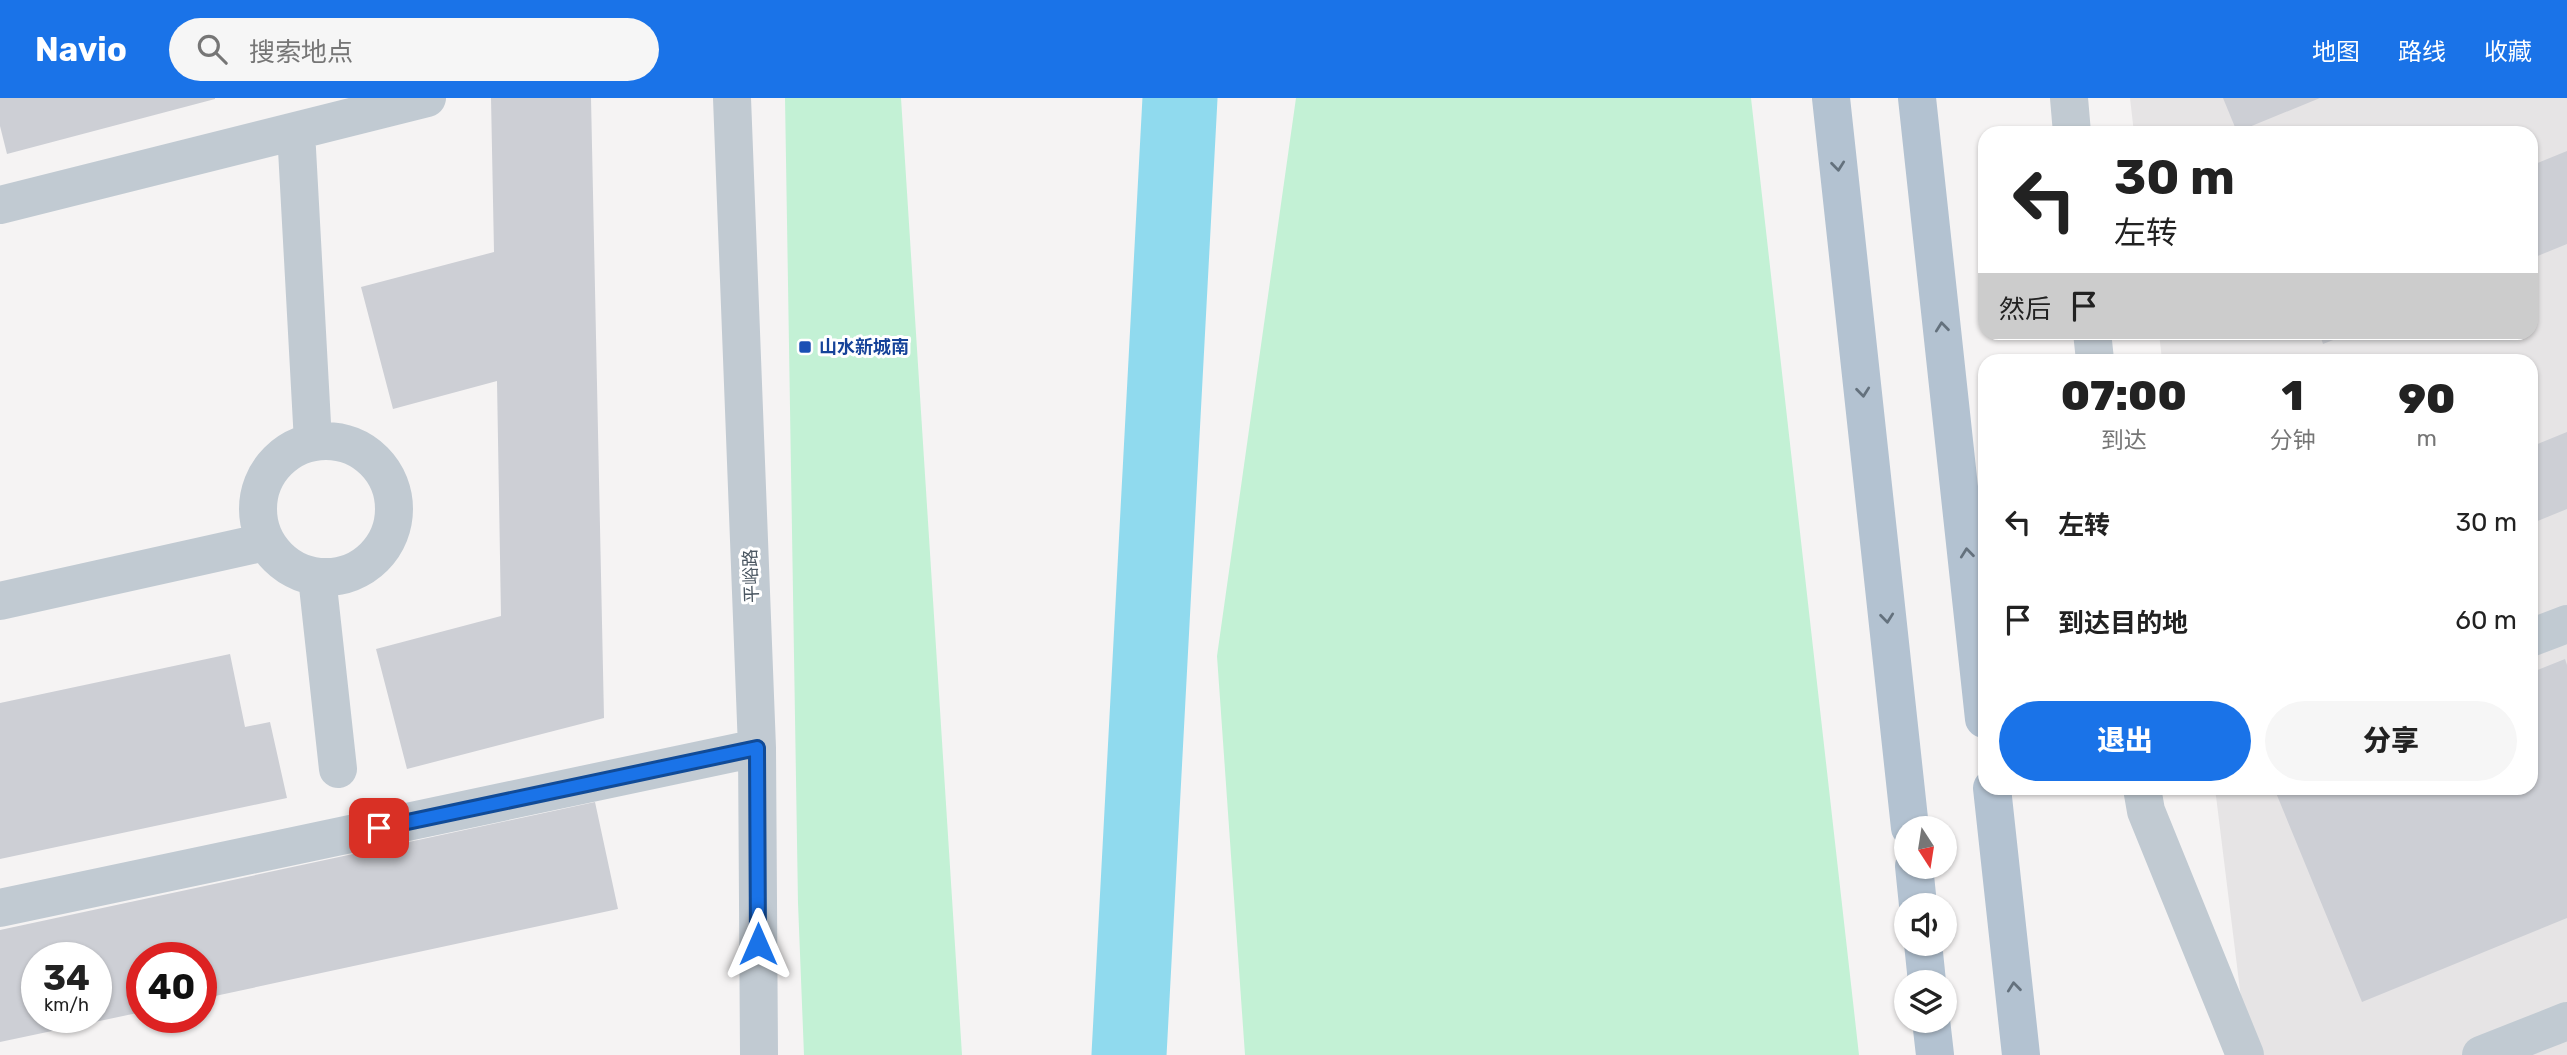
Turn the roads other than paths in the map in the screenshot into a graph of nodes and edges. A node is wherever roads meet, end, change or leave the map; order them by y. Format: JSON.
{"nodes":[{"id":1,"x":427,"y":98,"type":"edge"},
{"id":2,"x":732,"y":98,"type":"edge"},
{"id":3,"x":1831,"y":98,"type":"edge"},
{"id":4,"x":1917,"y":98,"type":"edge"},
{"id":5,"x":2069,"y":98,"type":"edge"},
{"id":6,"x":2071,"y":126,"type":"edge"},
{"id":7,"x":296,"y":131,"type":"junction"},
{"id":8,"x":0,"y":205,"type":"edge"},
{"id":9,"x":313,"y":442,"type":"junction"},
{"id":10,"x":265,"y":542,"type":"junction"},
{"id":11,"x":317,"y":577,"type":"junction"},
{"id":12,"x":0,"y":601,"type":"edge"},
{"id":13,"x":2567,"y":624,"type":"edge"},
{"id":14,"x":2538,"y":635,"type":"edge"},
{"id":15,"x":1978,"y":663,"type":"edge"},
{"id":16,"x":757,"y":748,"type":"junction"},
{"id":17,"x":338,"y":769,"type":"dead end"},
{"id":18,"x":1993,"y":795,"type":"edge"},
{"id":19,"x":2143,"y":795,"type":"edge"},
{"id":20,"x":1909,"y":816,"type":"edge"},
{"id":21,"x":0,"y":908,"type":"edge"},
{"id":22,"x":2567,"y":1021,"type":"edge"},
{"id":23,"x":1932,"y":1033,"type":"edge"},
{"id":24,"x":759,"y":1055,"type":"edge"},
{"id":25,"x":1935,"y":1055,"type":"edge"},
{"id":26,"x":2021,"y":1055,"type":"edge"},
{"id":27,"x":2245,"y":1055,"type":"edge"},
{"id":28,"x":2481,"y":1055,"type":"edge"}],
"edges":[{"from":1,"to":7,"type":"street"},
{"from":2,"to":16,"type":"street","name":"平峪路"},
{"from":3,"to":20,"type":"main road","one_way":true},
{"from":15,"to":4,"type":"main road","one_way":true},
{"from":5,"to":6,"type":"street"},
{"from":7,"to":8,"type":"street"},
{"from":7,"to":9,"type":"street"},
{"from":9,"to":10,"type":"street"},
{"from":9,"to":11,"type":"street"},
{"from":10,"to":11,"type":"street"},
{"from":10,"to":12,"type":"street"},
{"from":11,"to":17,"type":"street"},
{"from":13,"to":14,"type":"street"},
{"from":16,"to":21,"type":"street"},
{"from":16,"to":24,"type":"street","name":"平峪路"},
{"from":26,"to":18,"type":"main road","one_way":true},
{"from":19,"to":27,"type":"street"},
{"from":22,"to":28,"type":"street"},
{"from":23,"to":25,"type":"main road"}]}
